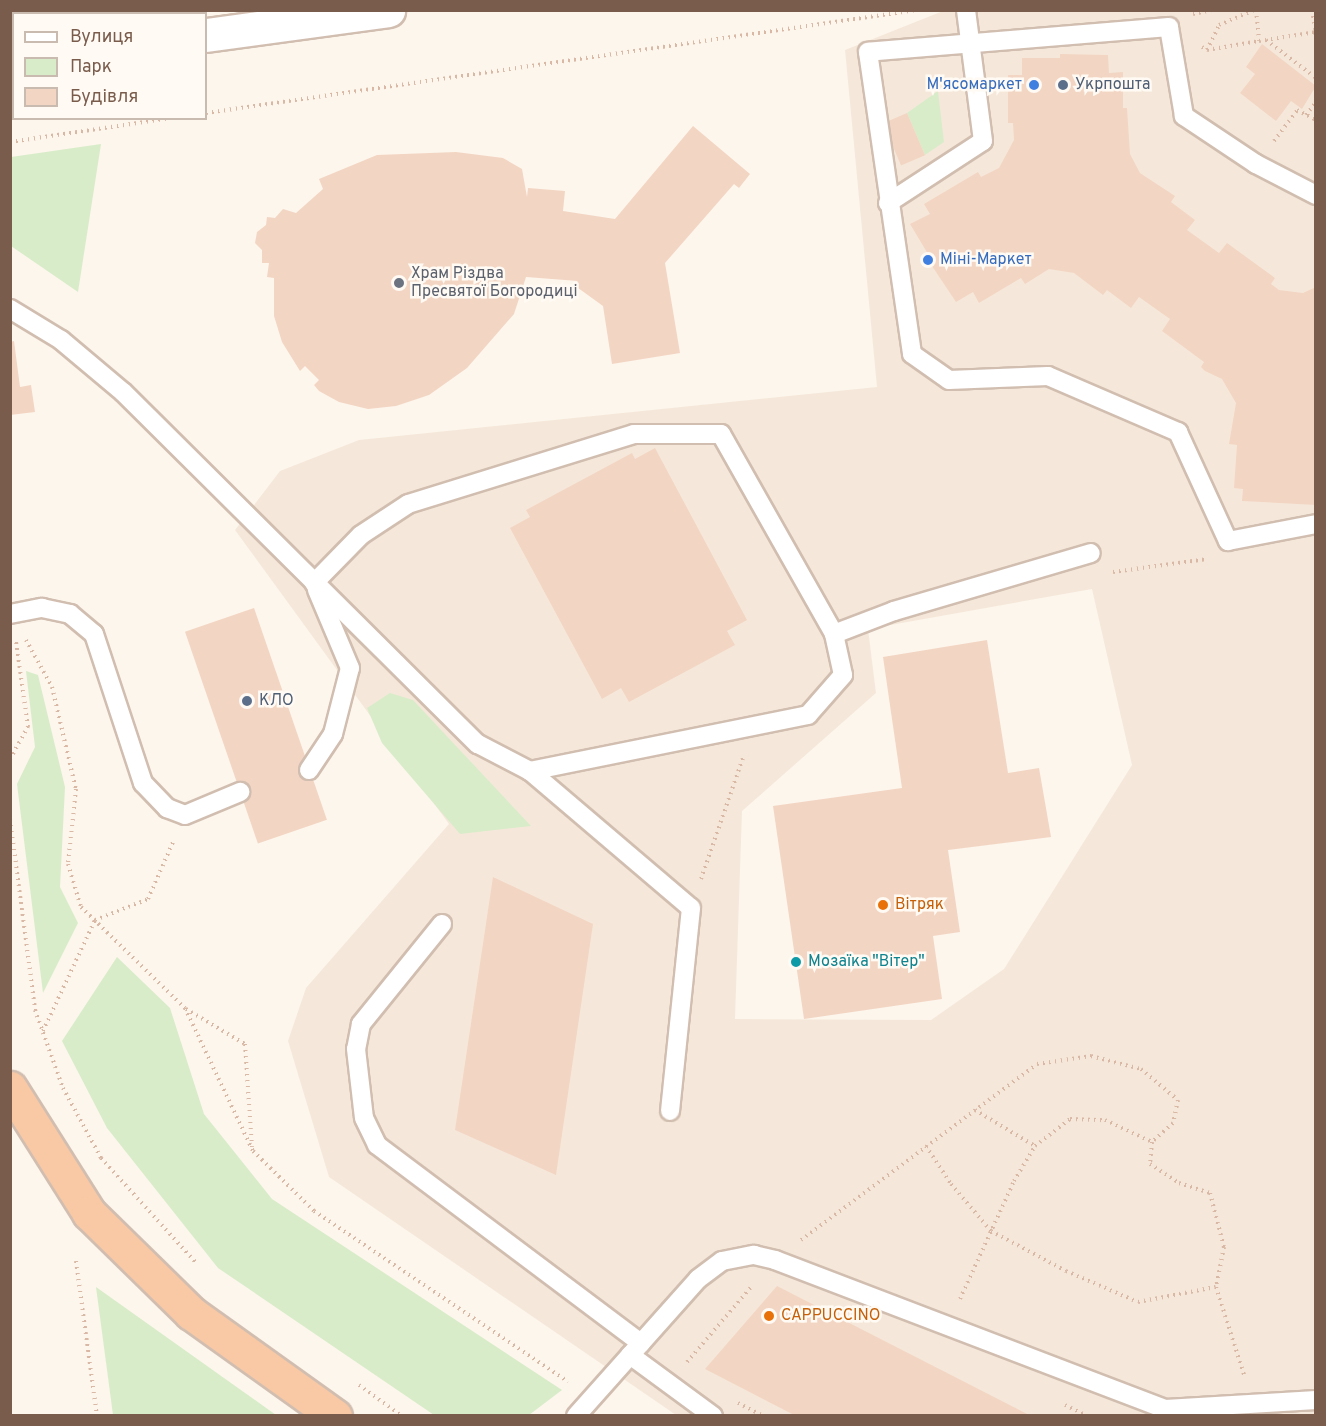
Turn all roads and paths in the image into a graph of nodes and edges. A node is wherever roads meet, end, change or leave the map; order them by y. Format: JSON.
{"nodes":[{"id":1,"x":388,"y":10,"type":"edge"},
{"id":2,"x":917,"y":10,"type":"edge"},
{"id":3,"x":966,"y":10,"type":"edge"},
{"id":4,"x":1255,"y":10,"type":"edge"},
{"id":5,"x":1312,"y":10,"type":"edge"},
{"id":6,"x":207,"y":35,"type":"edge"},
{"id":7,"x":1266,"y":39,"type":"junction"},
{"id":8,"x":1259,"y":41,"type":"junction"},
{"id":9,"x":970,"y":42,"type":"junction"},
{"id":10,"x":1193,"y":43,"type":"dead end"},
{"id":11,"x":1207,"y":50,"type":"junction"},
{"id":12,"x":1316,"y":78,"type":"edge"},
{"id":13,"x":1316,"y":102,"type":"edge"},
{"id":14,"x":207,"y":113,"type":"edge"},
{"id":15,"x":1306,"y":115,"type":"junction"},
{"id":16,"x":158,"y":120,"type":"edge"},
{"id":17,"x":1316,"y":120,"type":"edge"},
{"id":18,"x":10,"y":142,"type":"edge"},
{"id":19,"x":1256,"y":164,"type":"junction"},
{"id":20,"x":1316,"y":195,"type":"edge"},
{"id":21,"x":888,"y":203,"type":"junction"},
{"id":22,"x":10,"y":309,"type":"edge"},
{"id":23,"x":1316,"y":524,"type":"edge"},
{"id":24,"x":1091,"y":553,"type":"joint"},
{"id":25,"x":1211,"y":559,"type":"dead end"},
{"id":26,"x":314,"y":583,"type":"junction"},
{"id":27,"x":11,"y":614,"type":"edge"},
{"id":28,"x":834,"y":634,"type":"junction"},
{"id":29,"x":753,"y":727,"type":"junction"},
{"id":30,"x":10,"y":759,"type":"edge"},
{"id":31,"x":309,"y":770,"type":"dead end"},
{"id":32,"x":530,"y":771,"type":"junction"},
{"id":33,"x":240,"y":792,"type":"dead end"},
{"id":34,"x":185,"y":815,"type":"junction"},
{"id":35,"x":10,"y":819,"type":"edge"},
{"id":36,"x":691,"y":908,"type":"junction"},
{"id":37,"x":95,"y":920,"type":"junction"},
{"id":38,"x":442,"y":924,"type":"dead end"},
{"id":39,"x":185,"y":1008,"type":"junction"},
{"id":40,"x":43,"y":1032,"type":"junction"},
{"id":41,"x":10,"y":1088,"type":"edge"},
{"id":42,"x":975,"y":1110,"type":"junction"},
{"id":43,"x":670,"y":1111,"type":"dead end"},
{"id":44,"x":1152,"y":1142,"type":"junction"},
{"id":45,"x":926,"y":1146,"type":"junction"},
{"id":46,"x":1035,"y":1146,"type":"junction"},
{"id":47,"x":253,"y":1150,"type":"junction"},
{"id":48,"x":991,"y":1231,"type":"junction"},
{"id":49,"x":775,"y":1260,"type":"junction"},
{"id":50,"x":76,"y":1261,"type":"dead end"},
{"id":51,"x":201,"y":1268,"type":"dead end"},
{"id":52,"x":1216,"y":1287,"type":"junction"},
{"id":53,"x":948,"y":1326,"type":"junction"},
{"id":54,"x":636,"y":1349,"type":"junction"},
{"id":55,"x":679,"y":1372,"type":"dead end"},
{"id":56,"x":353,"y":1381,"type":"dead end"},
{"id":57,"x":592,"y":1398,"type":"junction"},
{"id":58,"x":731,"y":1399,"type":"dead end"},
{"id":59,"x":1316,"y":1400,"type":"edge"},
{"id":60,"x":1253,"y":1404,"type":"junction"},
{"id":61,"x":97,"y":1416,"type":"edge"},
{"id":62,"x":334,"y":1416,"type":"edge"},
{"id":63,"x":402,"y":1416,"type":"edge"},
{"id":64,"x":576,"y":1416,"type":"edge"},
{"id":65,"x":713,"y":1416,"type":"edge"},
{"id":66,"x":763,"y":1416,"type":"edge"}],
"edges":[{"from":1,"to":6,"type":"street"},
{"from":2,"to":14,"type":"path"},
{"from":3,"to":9,"type":"lane"},
{"from":4,"to":8,"type":"path"},
{"from":4,"to":11,"type":"path"},
{"from":5,"to":7,"type":"path"},
{"from":7,"to":8,"type":"path"},
{"from":7,"to":12,"type":"path"},
{"from":8,"to":11,"type":"path"},
{"from":9,"to":19,"type":"lane"},
{"from":9,"to":21,"type":"lane"},
{"from":9,"to":21,"type":"lane"},
{"from":10,"to":11,"type":"path"},
{"from":13,"to":15,"type":"path"},
{"from":15,"to":17,"type":"path"},
{"from":15,"to":19,"type":"path"},
{"from":16,"to":18,"type":"path"},
{"from":19,"to":20,"type":"lane"},
{"from":21,"to":23,"type":"lane"},
{"from":22,"to":26,"type":"lane"},
{"from":24,"to":25,"type":"path"},
{"from":24,"to":28,"type":"lane"},
{"from":26,"to":28,"type":"lane"},
{"from":26,"to":31,"type":"lane"},
{"from":26,"to":32,"type":"lane"},
{"from":27,"to":30,"type":"path"},
{"from":27,"to":34,"type":"lane"},
{"from":27,"to":37,"type":"path"},
{"from":28,"to":29,"type":"lane"},
{"from":29,"to":32,"type":"lane"},
{"from":29,"to":36,"type":"path"},
{"from":32,"to":36,"type":"lane"},
{"from":33,"to":34,"type":"lane"},
{"from":34,"to":37,"type":"path"},
{"from":35,"to":40,"type":"path"},
{"from":36,"to":43,"type":"lane"},
{"from":37,"to":39,"type":"path"},
{"from":37,"to":40,"type":"path"},
{"from":38,"to":54,"type":"lane"},
{"from":39,"to":47,"type":"path"},
{"from":39,"to":47,"type":"path"},
{"from":40,"to":51,"type":"path"},
{"from":41,"to":62,"type":"highway"},
{"from":42,"to":44,"type":"path"},
{"from":42,"to":45,"type":"path"},
{"from":42,"to":46,"type":"path"},
{"from":44,"to":46,"type":"path"},
{"from":44,"to":52,"type":"path"},
{"from":45,"to":48,"type":"path"},
{"from":45,"to":49,"type":"path"},
{"from":46,"to":48,"type":"path"},
{"from":47,"to":57,"type":"path"},
{"from":48,"to":52,"type":"path"},
{"from":48,"to":53,"type":"path"},
{"from":49,"to":53,"type":"lane"},
{"from":49,"to":54,"type":"lane"},
{"from":49,"to":55,"type":"path"},
{"from":50,"to":61,"type":"path"},
{"from":52,"to":60,"type":"path"},
{"from":53,"to":60,"type":"lane"},
{"from":54,"to":57,"type":"lane"},
{"from":54,"to":65,"type":"lane"},
{"from":56,"to":63,"type":"path"},
{"from":57,"to":64,"type":"lane"},
{"from":58,"to":66,"type":"path"},
{"from":59,"to":60,"type":"lane"}]}
